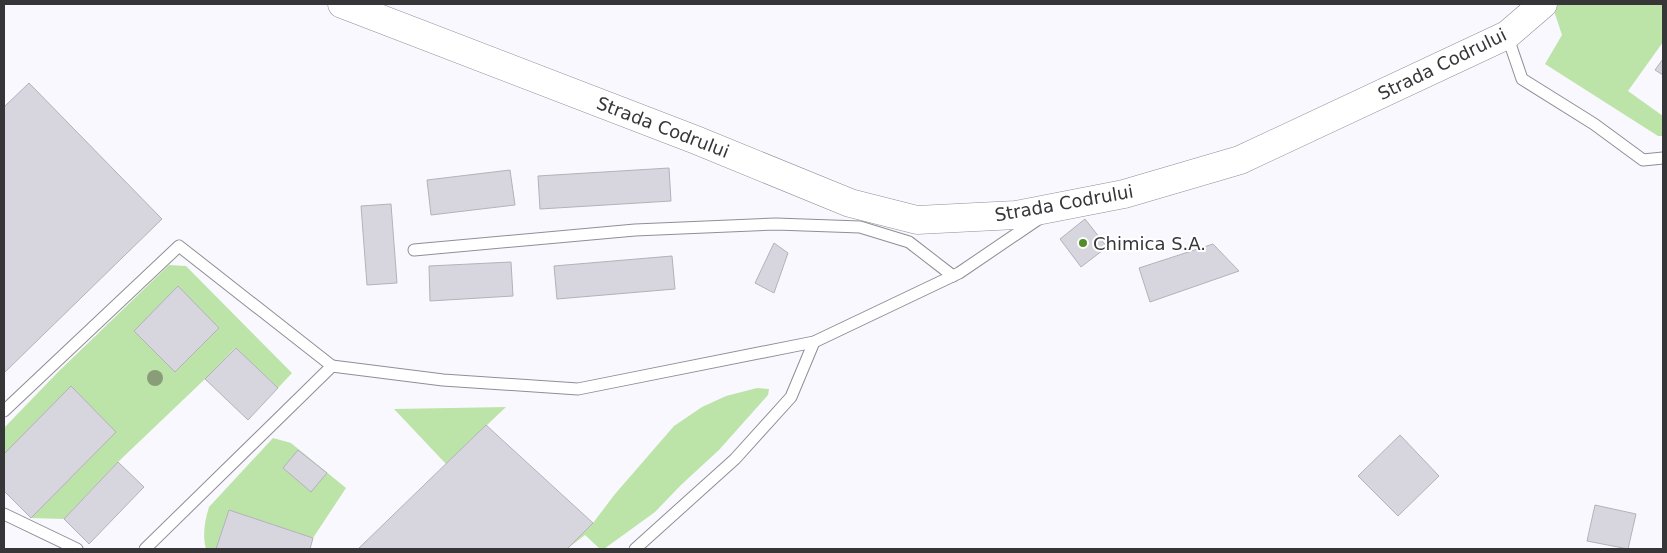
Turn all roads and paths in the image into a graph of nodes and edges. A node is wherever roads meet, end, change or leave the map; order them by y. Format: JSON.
{"nodes":[{"id":1,"x":342,"y":4,"type":"edge"},
{"id":2,"x":1543,"y":4,"type":"edge"},
{"id":3,"x":1507,"y":35,"type":"junction"},
{"id":4,"x":1663,"y":158,"type":"edge"},
{"id":5,"x":1056,"y":207,"type":"junction"},
{"id":6,"x":414,"y":250,"type":"dead end"},
{"id":7,"x":953,"y":276,"type":"junction"},
{"id":8,"x":814,"y":342,"type":"junction"},
{"id":9,"x":332,"y":366,"type":"junction"},
{"id":10,"x":4,"y":411,"type":"edge"},
{"id":11,"x":4,"y":514,"type":"edge"},
{"id":12,"x":77,"y":549,"type":"edge"},
{"id":13,"x":145,"y":549,"type":"edge"},
{"id":14,"x":635,"y":549,"type":"edge"}],
"edges":[{"from":1,"to":5,"type":"street","name":"Strada Codrului"},
{"from":2,"to":3,"type":"street","name":"Strada Codrului"},
{"from":3,"to":4,"type":"lane"},
{"from":3,"to":5,"type":"street","name":"Strada Codrului"},
{"from":5,"to":7,"type":"lane"},
{"from":6,"to":7,"type":"lane"},
{"from":7,"to":8,"type":"lane"},
{"from":8,"to":9,"type":"lane"},
{"from":8,"to":14,"type":"lane"},
{"from":9,"to":10,"type":"lane"},
{"from":9,"to":13,"type":"lane"},
{"from":11,"to":12,"type":"lane"}]}
